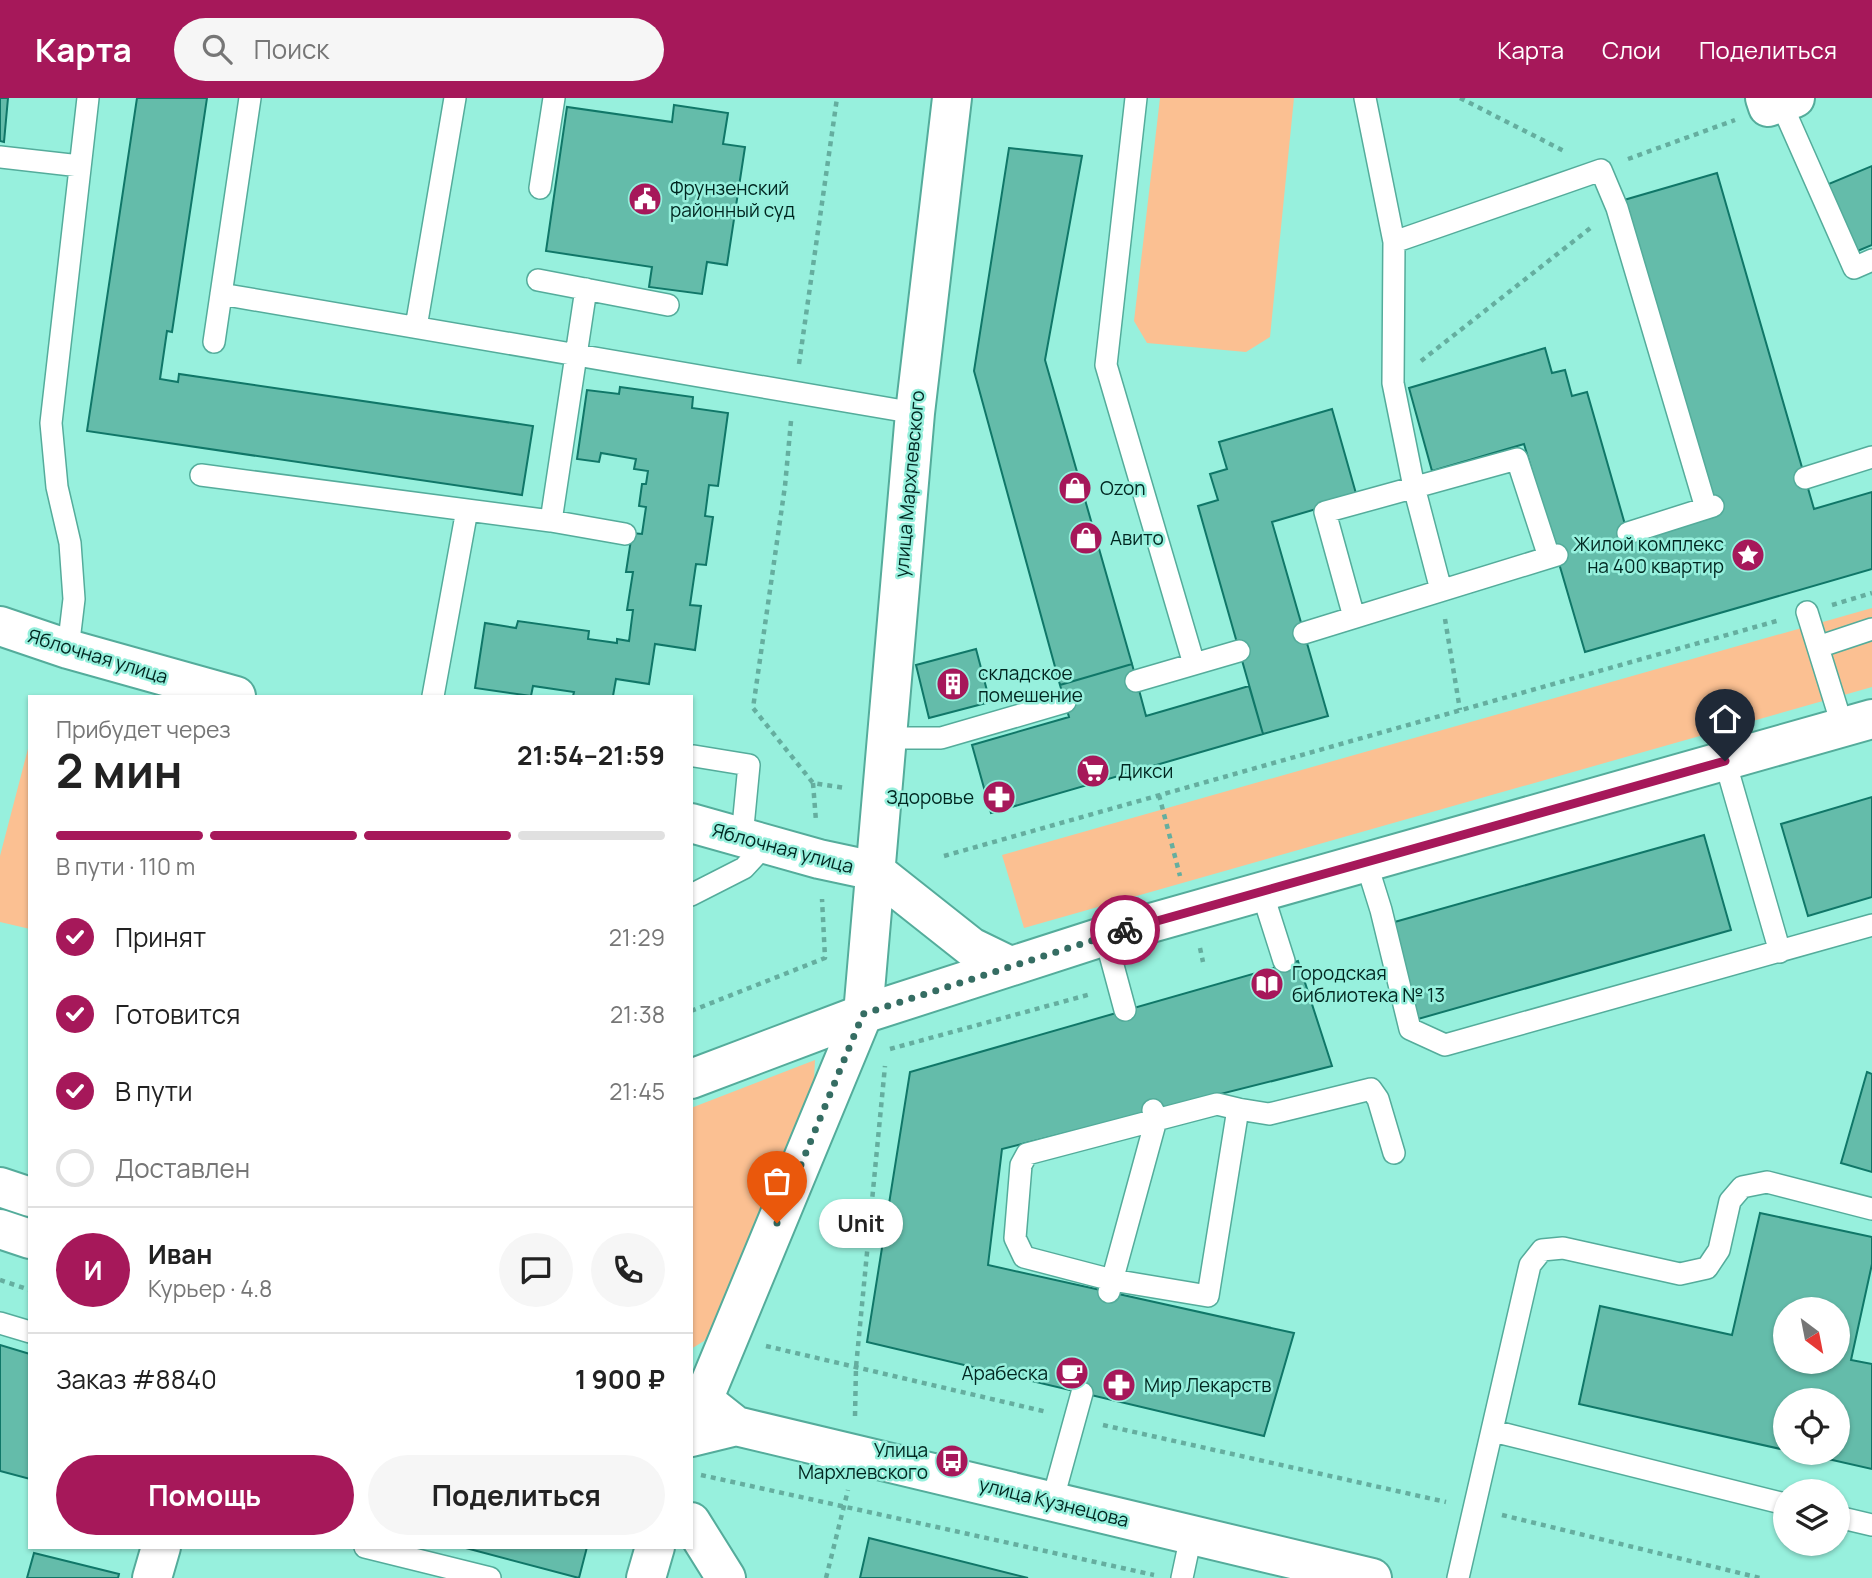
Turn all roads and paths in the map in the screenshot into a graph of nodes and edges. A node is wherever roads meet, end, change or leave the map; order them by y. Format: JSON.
{"nodes":[{"id":1,"x":88,"y":98,"type":"edge"},
{"id":2,"x":250,"y":98,"type":"edge"},
{"id":3,"x":455,"y":98,"type":"edge"},
{"id":4,"x":554,"y":98,"type":"edge"},
{"id":5,"x":837,"y":98,"type":"edge"},
{"id":6,"x":952,"y":98,"type":"edge"},
{"id":7,"x":1136,"y":98,"type":"edge"},
{"id":8,"x":1365,"y":98,"type":"edge"},
{"id":9,"x":1460,"y":98,"type":"edge"},
{"id":10,"x":1777,"y":101,"type":"edge"},
{"id":11,"x":0,"y":156,"type":"edge"},
{"id":12,"x":80,"y":166,"type":"junction"},
{"id":13,"x":1601,"y":170,"type":"junction"},
{"id":14,"x":540,"y":188,"type":"dead end"},
{"id":15,"x":1617,"y":208,"type":"junction"},
{"id":16,"x":1394,"y":242,"type":"junction"},
{"id":17,"x":1872,"y":260,"type":"edge"},
{"id":18,"x":538,"y":280,"type":"dead end"},
{"id":19,"x":586,"y":289,"type":"junction"},
{"id":20,"x":221,"y":294,"type":"junction"},
{"id":21,"x":668,"y":305,"type":"dead end"},
{"id":22,"x":416,"y":327,"type":"junction"},
{"id":23,"x":214,"y":342,"type":"dead end"},
{"id":24,"x":575,"y":354,"type":"junction"},
{"id":25,"x":1393,"y":383,"type":"junction"},
{"id":26,"x":794,"y":392,"type":"junction"},
{"id":27,"x":915,"y":412,"type":"junction"},
{"id":28,"x":1872,"y":457,"type":"edge"},
{"id":29,"x":201,"y":475,"type":"dead end"},
{"id":30,"x":1805,"y":478,"type":"dead end"},
{"id":31,"x":1414,"y":487,"type":"junction"},
{"id":32,"x":467,"y":510,"type":"junction"},
{"id":33,"x":551,"y":521,"type":"junction"},
{"id":34,"x":1628,"y":533,"type":"dead end"},
{"id":35,"x":625,"y":534,"type":"dead end"},
{"id":36,"x":1441,"y":590,"type":"junction"},
{"id":37,"x":1872,"y":593,"type":"edge"},
{"id":38,"x":1807,"y":612,"type":"junction"},
{"id":39,"x":1354,"y":617,"type":"junction"},
{"id":40,"x":0,"y":626,"type":"edge"},
{"id":41,"x":1872,"y":629,"type":"edge"},
{"id":42,"x":1304,"y":633,"type":"dead end"},
{"id":43,"x":1818,"y":647,"type":"junction"},
{"id":44,"x":68,"y":649,"type":"junction"},
{"id":45,"x":1239,"y":652,"type":"dead end"},
{"id":46,"x":1194,"y":664,"type":"junction"},
{"id":47,"x":1136,"y":681,"type":"dead end"},
{"id":48,"x":232,"y":695,"type":"edge"},
{"id":49,"x":433,"y":695,"type":"edge"},
{"id":50,"x":1065,"y":702,"type":"dead end"},
{"id":51,"x":1460,"y":710,"type":"junction"},
{"id":52,"x":1857,"y":723,"type":"edge"},
{"id":53,"x":886,"y":738,"type":"junction"},
{"id":54,"x":694,"y":756,"type":"dead end"},
{"id":55,"x":1725,"y":761,"type":"junction"},
{"id":56,"x":813,"y":783,"type":"junction"},
{"id":57,"x":882,"y":793,"type":"junction"},
{"id":58,"x":693,"y":824,"type":"edge"},
{"id":59,"x":754,"y":840,"type":"junction"},
{"id":60,"x":944,"y":856,"type":"dead end"},
{"id":61,"x":820,"y":859,"type":"junction"},
{"id":62,"x":1366,"y":862,"type":"junction"},
{"id":63,"x":875,"y":871,"type":"junction"},
{"id":64,"x":1262,"y":892,"type":"junction"},
{"id":65,"x":693,"y":894,"type":"edge"},
{"id":66,"x":1872,"y":925,"type":"edge"},
{"id":67,"x":1105,"y":936,"type":"junction"},
{"id":68,"x":1780,"y":952,"type":"junction"},
{"id":69,"x":1284,"y":961,"type":"dead end"},
{"id":70,"x":1010,"y":966,"type":"junction"},
{"id":71,"x":1119,"y":986,"type":"junction"},
{"id":72,"x":693,"y":1010,"type":"edge"},
{"id":73,"x":1125,"y":1010,"type":"dead end"},
{"id":74,"x":863,"y":1014,"type":"junction"},
{"id":75,"x":886,"y":1051,"type":"dead end"},
{"id":76,"x":885,"y":1064,"type":"dead end"},
{"id":77,"x":693,"y":1078,"type":"edge"},
{"id":78,"x":1238,"y":1109,"type":"junction"},
{"id":79,"x":1155,"y":1115,"type":"junction"},
{"id":80,"x":1394,"y":1153,"type":"dead end"},
{"id":81,"x":0,"y":1187,"type":"edge"},
{"id":82,"x":28,"y":1196,"type":"edge"},
{"id":83,"x":1872,"y":1209,"type":"edge"},
{"id":84,"x":0,"y":1229,"type":"edge"},
{"id":85,"x":28,"y":1238,"type":"edge"},
{"id":86,"x":0,"y":1280,"type":"edge"},
{"id":87,"x":1111,"y":1286,"type":"junction"},
{"id":88,"x":28,"y":1289,"type":"edge"},
{"id":89,"x":0,"y":1323,"type":"edge"},
{"id":90,"x":28,"y":1331,"type":"edge"},
{"id":91,"x":730,"y":1337,"type":"junction"},
{"id":92,"x":856,"y":1367,"type":"junction"},
{"id":93,"x":1082,"y":1393,"type":"dead end"},
{"id":94,"x":695,"y":1408,"type":"edge"},
{"id":95,"x":1074,"y":1419,"type":"junction"},
{"id":96,"x":736,"y":1426,"type":"junction"},
{"id":97,"x":1493,"y":1431,"type":"junction"},
{"id":98,"x":693,"y":1437,"type":"edge"},
{"id":99,"x":693,"y":1473,"type":"edge"},
{"id":100,"x":1773,"y":1501,"type":"edge"},
{"id":101,"x":1052,"y":1502,"type":"junction"},
{"id":102,"x":845,"y":1507,"type":"junction"},
{"id":103,"x":1475,"y":1508,"type":"junction"},
{"id":104,"x":1850,"y":1520,"type":"edge"},
{"id":105,"x":693,"y":1525,"type":"edge"},
{"id":106,"x":1872,"y":1525,"type":"edge"},
{"id":107,"x":1191,"y":1536,"type":"junction"},
{"id":108,"x":160,"y":1549,"type":"edge"},
{"id":109,"x":373,"y":1549,"type":"edge"},
{"id":110,"x":654,"y":1549,"type":"edge"},
{"id":111,"x":1155,"y":1575,"type":"dead end"},
{"id":112,"x":152,"y":1578,"type":"edge"},
{"id":113,"x":490,"y":1578,"type":"edge"},
{"id":114,"x":646,"y":1578,"type":"edge"},
{"id":115,"x":726,"y":1578,"type":"edge"},
{"id":116,"x":826,"y":1578,"type":"edge"},
{"id":117,"x":1182,"y":1578,"type":"edge"},
{"id":118,"x":1373,"y":1578,"type":"edge"},
{"id":119,"x":1458,"y":1578,"type":"edge"},
{"id":120,"x":1760,"y":1578,"type":"edge"}],
"edges":[{"from":1,"to":12,"type":"lane"},
{"from":2,"to":20,"type":"lane"},
{"from":3,"to":22,"type":"lane"},
{"from":4,"to":14,"type":"lane"},
{"from":5,"to":26,"type":"path"},
{"from":6,"to":27,"type":"street","name":"улица Мархлевского"},
{"from":7,"to":46,"type":"lane"},
{"from":8,"to":16,"type":"lane"},
{"from":9,"to":13,"type":"path"},
{"from":10,"to":13,"type":"path"},
{"from":10,"to":17,"type":"lane"},
{"from":11,"to":12,"type":"lane"},
{"from":12,"to":44,"type":"lane"},
{"from":13,"to":15,"type":"lane"},
{"from":13,"to":16,"type":"lane"},
{"from":15,"to":25,"type":"path"},
{"from":15,"to":34,"type":"lane"},
{"from":16,"to":25,"type":"lane"},
{"from":18,"to":19,"type":"lane"},
{"from":19,"to":21,"type":"lane"},
{"from":19,"to":24,"type":"lane"},
{"from":20,"to":22,"type":"lane"},
{"from":20,"to":23,"type":"lane"},
{"from":22,"to":24,"type":"lane"},
{"from":24,"to":26,"type":"lane"},
{"from":24,"to":33,"type":"lane"},
{"from":25,"to":31,"type":"lane"},
{"from":26,"to":27,"type":"lane"},
{"from":26,"to":56,"type":"path"},
{"from":27,"to":53,"type":"street","name":"улица Мархлевского"},
{"from":28,"to":30,"type":"lane"},
{"from":29,"to":32,"type":"lane"},
{"from":31,"to":36,"type":"lane"},
{"from":31,"to":36,"type":"lane"},
{"from":31,"to":39,"type":"lane"},
{"from":32,"to":33,"type":"lane"},
{"from":32,"to":49,"type":"lane"},
{"from":33,"to":35,"type":"lane"},
{"from":36,"to":39,"type":"lane"},
{"from":36,"to":51,"type":"path"},
{"from":37,"to":38,"type":"path"},
{"from":38,"to":43,"type":"lane"},
{"from":38,"to":51,"type":"path"},
{"from":39,"to":42,"type":"lane"},
{"from":40,"to":44,"type":"street","name":"Яблочная улица"},
{"from":41,"to":43,"type":"lane"},
{"from":43,"to":52,"type":"lane"},
{"from":44,"to":48,"type":"street","name":"Яблочная улица"},
{"from":45,"to":46,"type":"lane"},
{"from":46,"to":47,"type":"lane"},
{"from":50,"to":53,"type":"lane"},
{"from":51,"to":60,"type":"path"},
{"from":52,"to":55,"type":"street"},
{"from":53,"to":57,"type":"street","name":"улица Мархлевского"},
{"from":54,"to":59,"type":"lane"},
{"from":55,"to":62,"type":"street"},
{"from":55,"to":68,"type":"lane"},
{"from":56,"to":57,"type":"path"},
{"from":56,"to":61,"type":"path"},
{"from":57,"to":63,"type":"street","name":"улица Мархлевского"},
{"from":58,"to":59,"type":"street","name":"Яблочная улица"},
{"from":59,"to":61,"type":"street","name":"Яблочная улица"},
{"from":59,"to":65,"type":"lane"},
{"from":61,"to":63,"type":"street","name":"Яблочная улица"},
{"from":61,"to":72,"type":"path"},
{"from":62,"to":64,"type":"street"},
{"from":62,"to":68,"type":"lane"},
{"from":63,"to":70,"type":"street"},
{"from":63,"to":74,"type":"street","name":"улица Мархлевского"},
{"from":64,"to":67,"type":"street"},
{"from":64,"to":69,"type":"lane"},
{"from":66,"to":68,"type":"lane"},
{"from":67,"to":70,"type":"street"},
{"from":67,"to":71,"type":"lane"},
{"from":70,"to":74,"type":"street"},
{"from":71,"to":73,"type":"lane"},
{"from":71,"to":75,"type":"path"},
{"from":74,"to":77,"type":"street"},
{"from":74,"to":91,"type":"street","name":"улица Мархлевского"},
{"from":76,"to":92,"type":"path"},
{"from":78,"to":79,"type":"lane"},
{"from":78,"to":80,"type":"lane"},
{"from":78,"to":87,"type":"lane"},
{"from":79,"to":87,"type":"lane"},
{"from":79,"to":87,"type":"lane"},
{"from":81,"to":82,"type":"street"},
{"from":83,"to":97,"type":"lane"},
{"from":84,"to":85,"type":"street"},
{"from":86,"to":88,"type":"path"},
{"from":89,"to":90,"type":"lane"},
{"from":91,"to":92,"type":"path"},
{"from":91,"to":94,"type":"street","name":"улица Мархлевского"},
{"from":92,"to":95,"type":"path"},
{"from":93,"to":95,"type":"lane"},
{"from":94,"to":96,"type":"street","name":"улица Кузнецова"},
{"from":95,"to":101,"type":"lane"},
{"from":95,"to":103,"type":"path"},
{"from":96,"to":98,"type":"street","name":"улица Кузнецова"},
{"from":96,"to":101,"type":"street","name":"улица Кузнецова"},
{"from":97,"to":100,"type":"lane"},
{"from":97,"to":103,"type":"lane"},
{"from":99,"to":102,"type":"path"},
{"from":101,"to":107,"type":"street","name":"улица Кузнецова"},
{"from":102,"to":111,"type":"path"},
{"from":102,"to":116,"type":"path"},
{"from":103,"to":119,"type":"lane"},
{"from":103,"to":120,"type":"path"},
{"from":104,"to":106,"type":"lane"},
{"from":105,"to":115,"type":"street"},
{"from":107,"to":117,"type":"lane"},
{"from":107,"to":118,"type":"street","name":"улица Кузнецова"},
{"from":108,"to":112,"type":"street"},
{"from":109,"to":113,"type":"lane"},
{"from":110,"to":114,"type":"street"}]}
